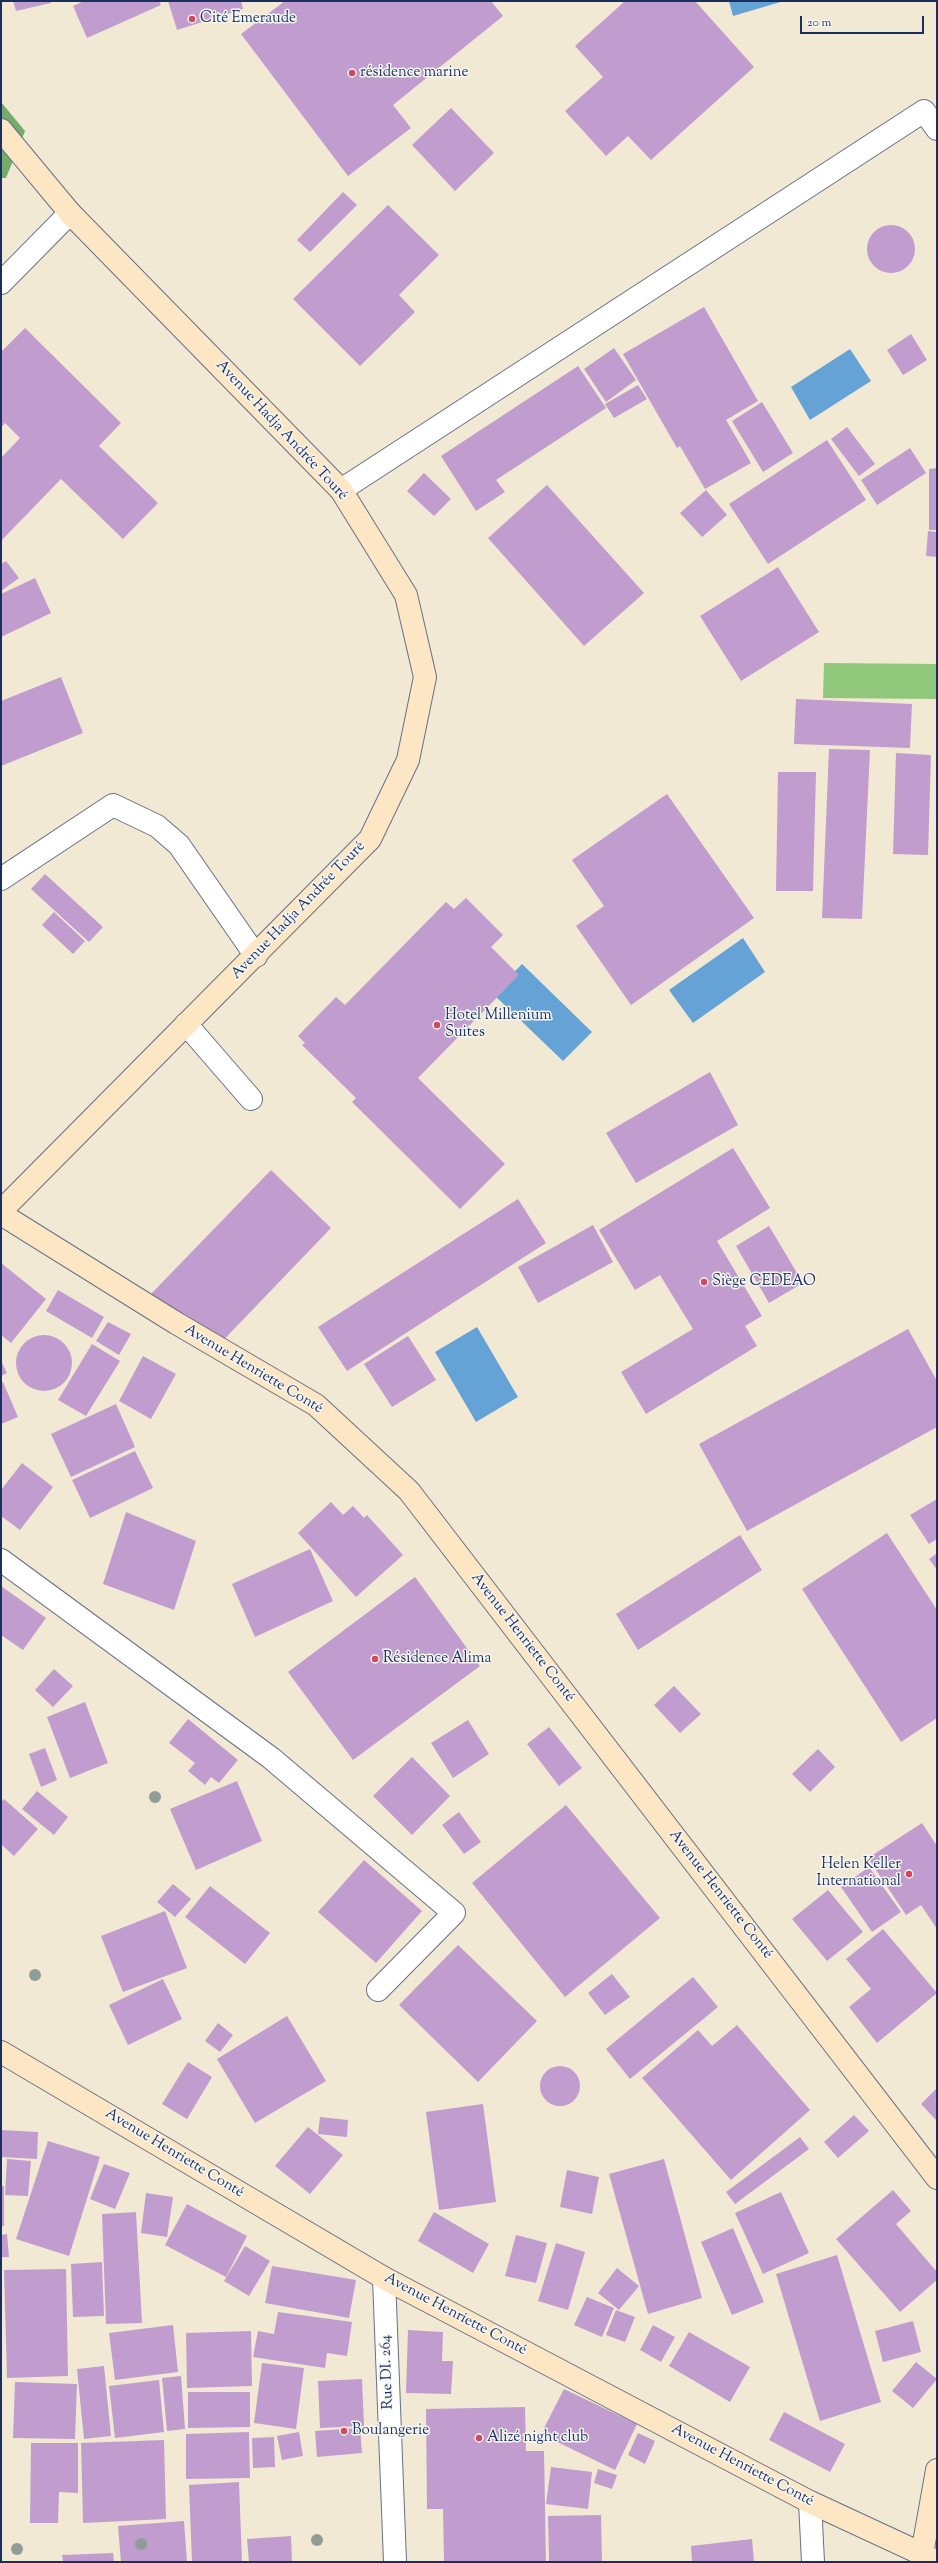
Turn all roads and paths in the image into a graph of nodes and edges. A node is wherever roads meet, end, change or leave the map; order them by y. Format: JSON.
{"nodes":[{"id":1,"x":937,"y":129,"type":"edge"},
{"id":2,"x":1,"y":130,"type":"edge"},
{"id":3,"x":70,"y":213,"type":"junction"},
{"id":4,"x":1,"y":282,"type":"edge"},
{"id":5,"x":341,"y":490,"type":"junction"},
{"id":6,"x":1,"y":879,"type":"edge"},
{"id":7,"x":256,"y":956,"type":"junction"},
{"id":8,"x":186,"y":1024,"type":"junction"},
{"id":9,"x":251,"y":1099,"type":"dead end"},
{"id":10,"x":1,"y":1212,"type":"edge"},
{"id":11,"x":1,"y":1560,"type":"edge"},
{"id":12,"x":378,"y":1990,"type":"dead end"},
{"id":13,"x":1,"y":2052,"type":"edge"},
{"id":14,"x":937,"y":2178,"type":"edge"},
{"id":15,"x":384,"y":2278,"type":"junction"},
{"id":16,"x":937,"y":2470,"type":"edge"},
{"id":17,"x":810,"y":2502,"type":"junction"},
{"id":18,"x":930,"y":2558,"type":"edge"},
{"id":19,"x":396,"y":2562,"type":"edge"},
{"id":20,"x":813,"y":2562,"type":"edge"}],
"edges":[{"from":1,"to":5,"type":"street"},
{"from":2,"to":3,"type":"main road","name":"Avenue Hadja Andrée Touré"},
{"from":3,"to":4,"type":"street"},
{"from":3,"to":5,"type":"main road","name":"Avenue Hadja Andrée Touré"},
{"from":5,"to":7,"type":"main road","name":"Avenue Hadja Andrée Touré"},
{"from":6,"to":7,"type":"street"},
{"from":7,"to":8,"type":"main road","name":"Avenue Hadja Andrée Touré"},
{"from":8,"to":9,"type":"street"},
{"from":8,"to":10,"type":"main road","name":"Avenue Hadja Andrée Touré"},
{"from":10,"to":14,"type":"main road","name":"Avenue Henriette Conté"},
{"from":11,"to":12,"type":"street"},
{"from":13,"to":15,"type":"main road","name":"Avenue Henriette Conté"},
{"from":15,"to":17,"type":"main road","name":"Avenue Henriette Conté"},
{"from":15,"to":19,"type":"street","name":"Rue DI. 264"},
{"from":16,"to":18,"type":"main road","name":"Avenue Henriette Conté"},
{"from":17,"to":18,"type":"main road","name":"Avenue Henriette Conté"},
{"from":17,"to":20,"type":"street"}]}
